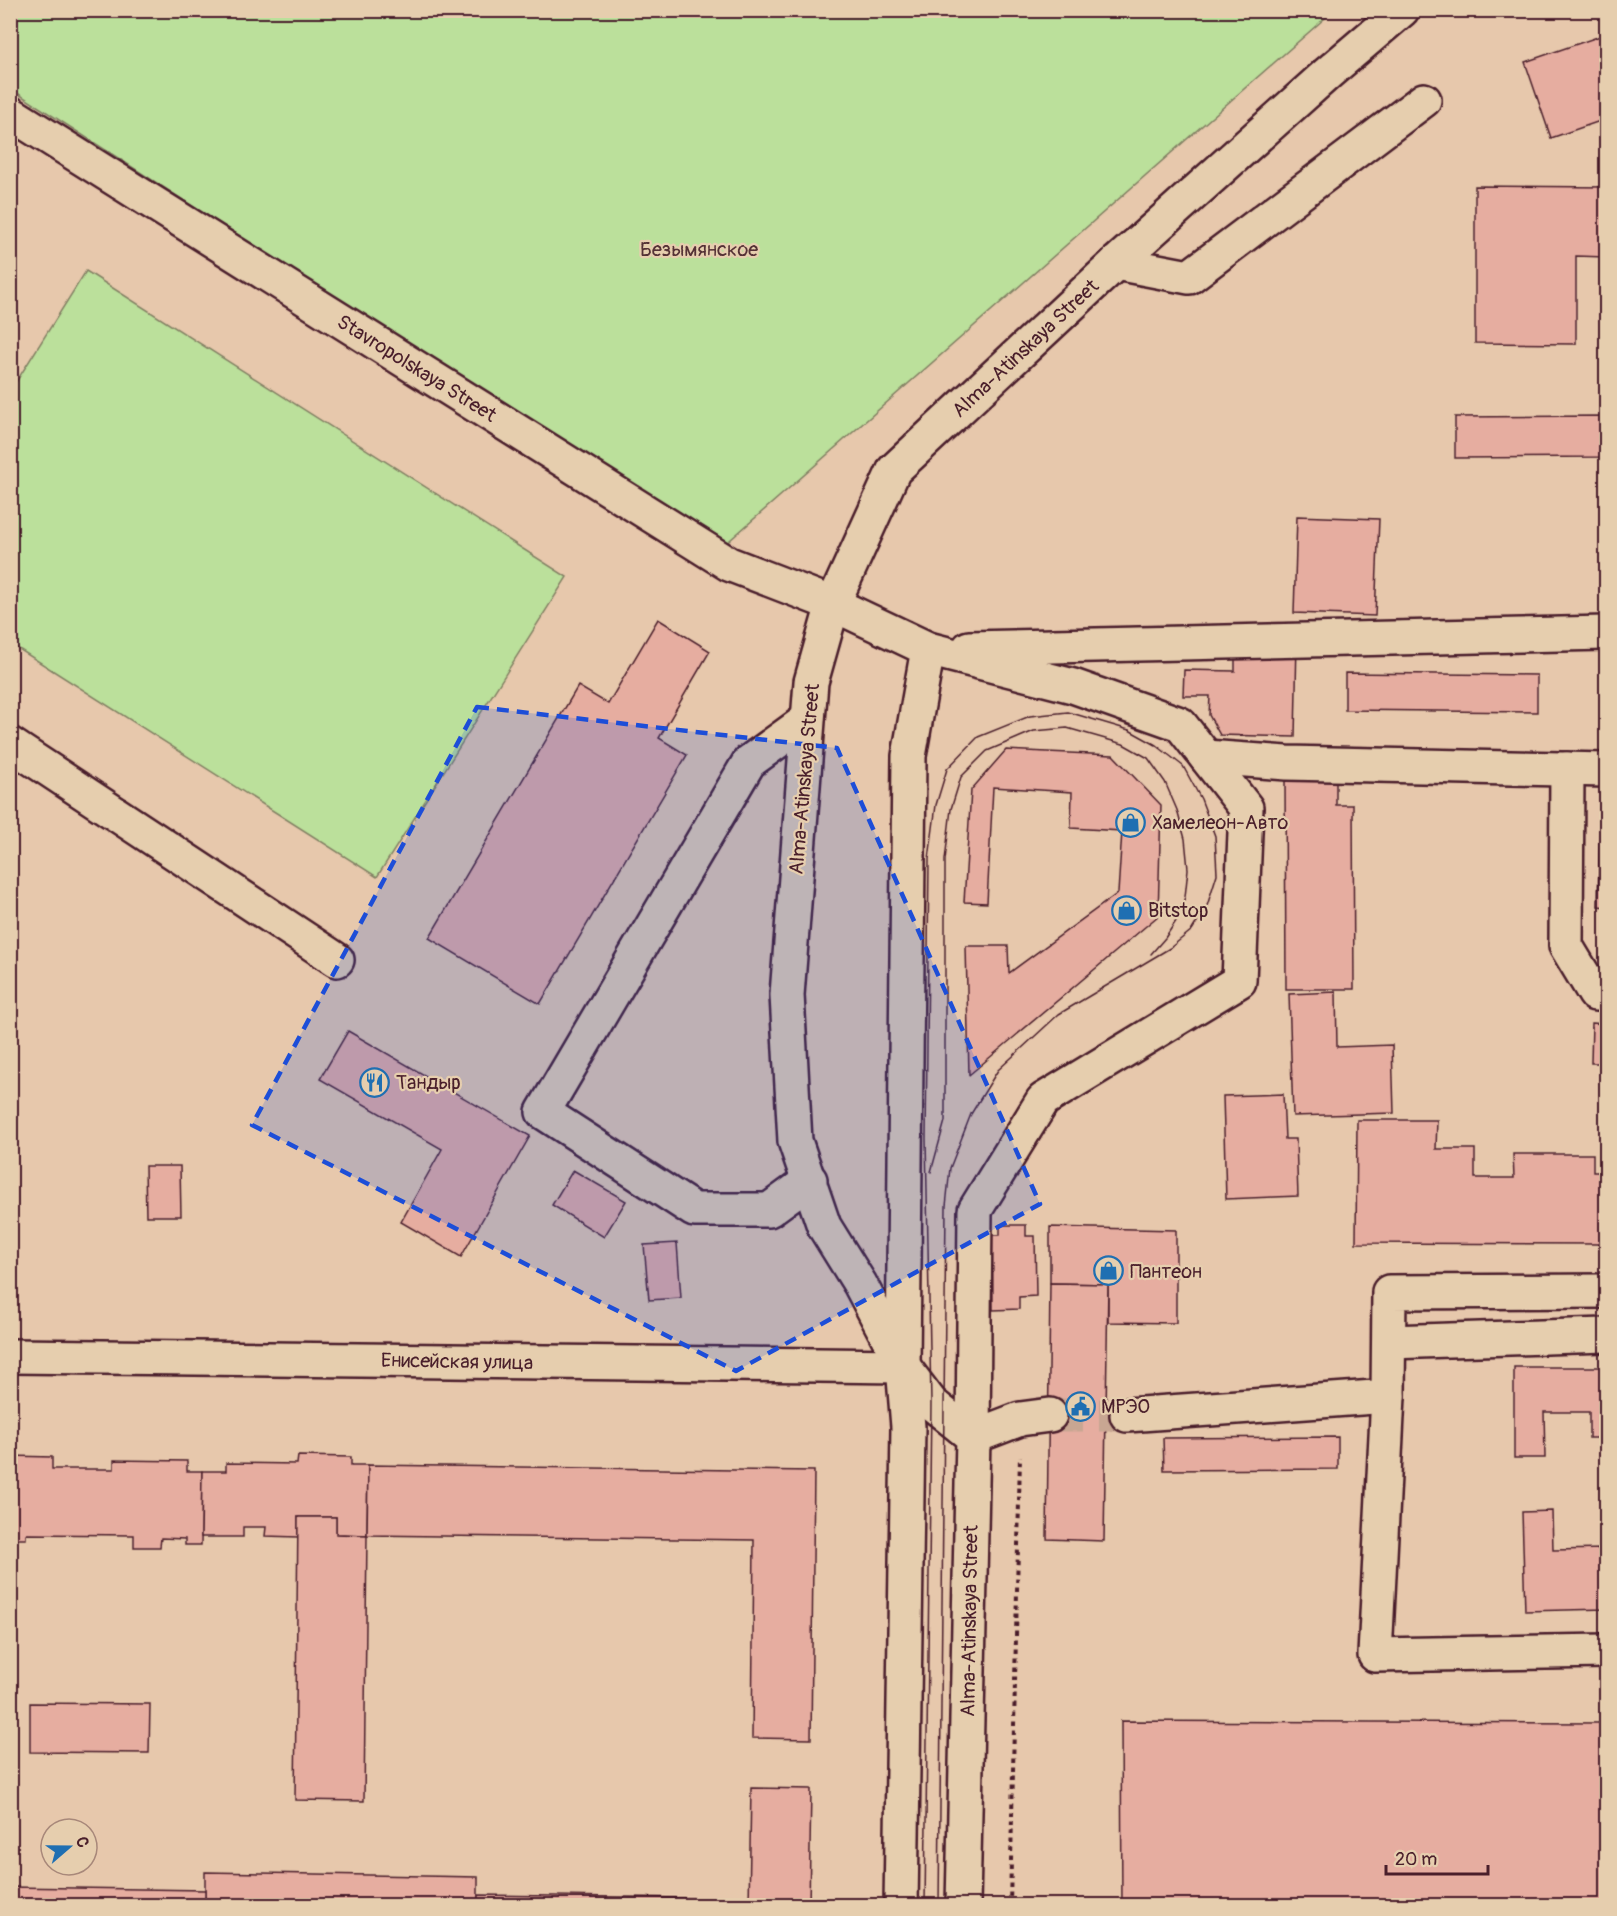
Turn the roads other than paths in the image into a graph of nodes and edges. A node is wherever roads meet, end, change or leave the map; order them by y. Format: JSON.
{"nodes":[{"id":1,"x":1402,"y":10,"type":"edge"},
{"id":2,"x":1424,"y":100,"type":"dead end"},
{"id":3,"x":10,"y":113,"type":"edge"},
{"id":4,"x":1116,"y":263,"type":"junction"},
{"id":5,"x":833,"y":604,"type":"junction"},
{"id":6,"x":1606,"y":633,"type":"edge"},
{"id":7,"x":928,"y":649,"type":"junction"},
{"id":8,"x":807,"y":720,"type":"junction"},
{"id":9,"x":10,"y":744,"type":"edge"},
{"id":10,"x":1206,"y":758,"type":"junction"},
{"id":11,"x":1567,"y":769,"type":"junction"},
{"id":12,"x":1606,"y":770,"type":"edge"},
{"id":13,"x":337,"y":960,"type":"dead end"},
{"id":14,"x":1606,"y":994,"type":"edge"},
{"id":15,"x":810,"y":1180,"type":"junction"},
{"id":16,"x":1606,"y":1291,"type":"edge"},
{"id":17,"x":1606,"y":1335,"type":"edge"},
{"id":18,"x":1389,"y":1342,"type":"junction"},
{"id":19,"x":10,"y":1356,"type":"edge"},
{"id":20,"x":903,"y":1366,"type":"junction"},
{"id":21,"x":1388,"y":1396,"type":"junction"},
{"id":22,"x":1127,"y":1415,"type":"tunnel mouth"},
{"id":23,"x":1035,"y":1417,"type":"tunnel mouth"},
{"id":24,"x":973,"y":1437,"type":"junction"},
{"id":25,"x":1606,"y":1651,"type":"edge"},
{"id":26,"x":901,"y":1905,"type":"edge"},
{"id":27,"x":963,"y":1905,"type":"edge"}],
"edges":[{"from":1,"to":4,"type":"street","name":"Alma-Atinskaya Street"},
{"from":2,"to":4,"type":"street"},
{"from":3,"to":5,"type":"street","name":"Stavropolskaya Street"},
{"from":4,"to":5,"type":"street","name":"Alma-Atinskaya Street"},
{"from":5,"to":7,"type":"street","name":"Stavropolskaya Street"},
{"from":5,"to":8,"type":"street","name":"Alma-Atinskaya Street"},
{"from":6,"to":7,"type":"street"},
{"from":7,"to":10,"type":"street","name":"Stavropolskaya Street"},
{"from":7,"to":20,"type":"street"},
{"from":8,"to":15,"type":"street","name":"Alma-Atinskaya Street"},
{"from":8,"to":15,"type":"street"},
{"from":9,"to":13,"type":"street"},
{"from":10,"to":11,"type":"street"},
{"from":10,"to":24,"type":"street","name":"Stavropolskaya Street"},
{"from":11,"to":12,"type":"street"},
{"from":11,"to":14,"type":"street"},
{"from":15,"to":20,"type":"street","name":"Alma-Atinskaya Street"},
{"from":16,"to":18,"type":"street"},
{"from":17,"to":18,"type":"street"},
{"from":18,"to":21,"type":"street"},
{"from":19,"to":20,"type":"street","name":"Енисейская улица"},
{"from":20,"to":24,"type":"street","name":"Alma-Atinskaya Street"},
{"from":20,"to":26,"type":"street","name":"Alma-Atinskaya Street"},
{"from":21,"to":22,"type":"street"},
{"from":21,"to":25,"type":"street"},
{"from":23,"to":24,"type":"street"},
{"from":24,"to":27,"type":"street","name":"Alma-Atinskaya Street"}]}
